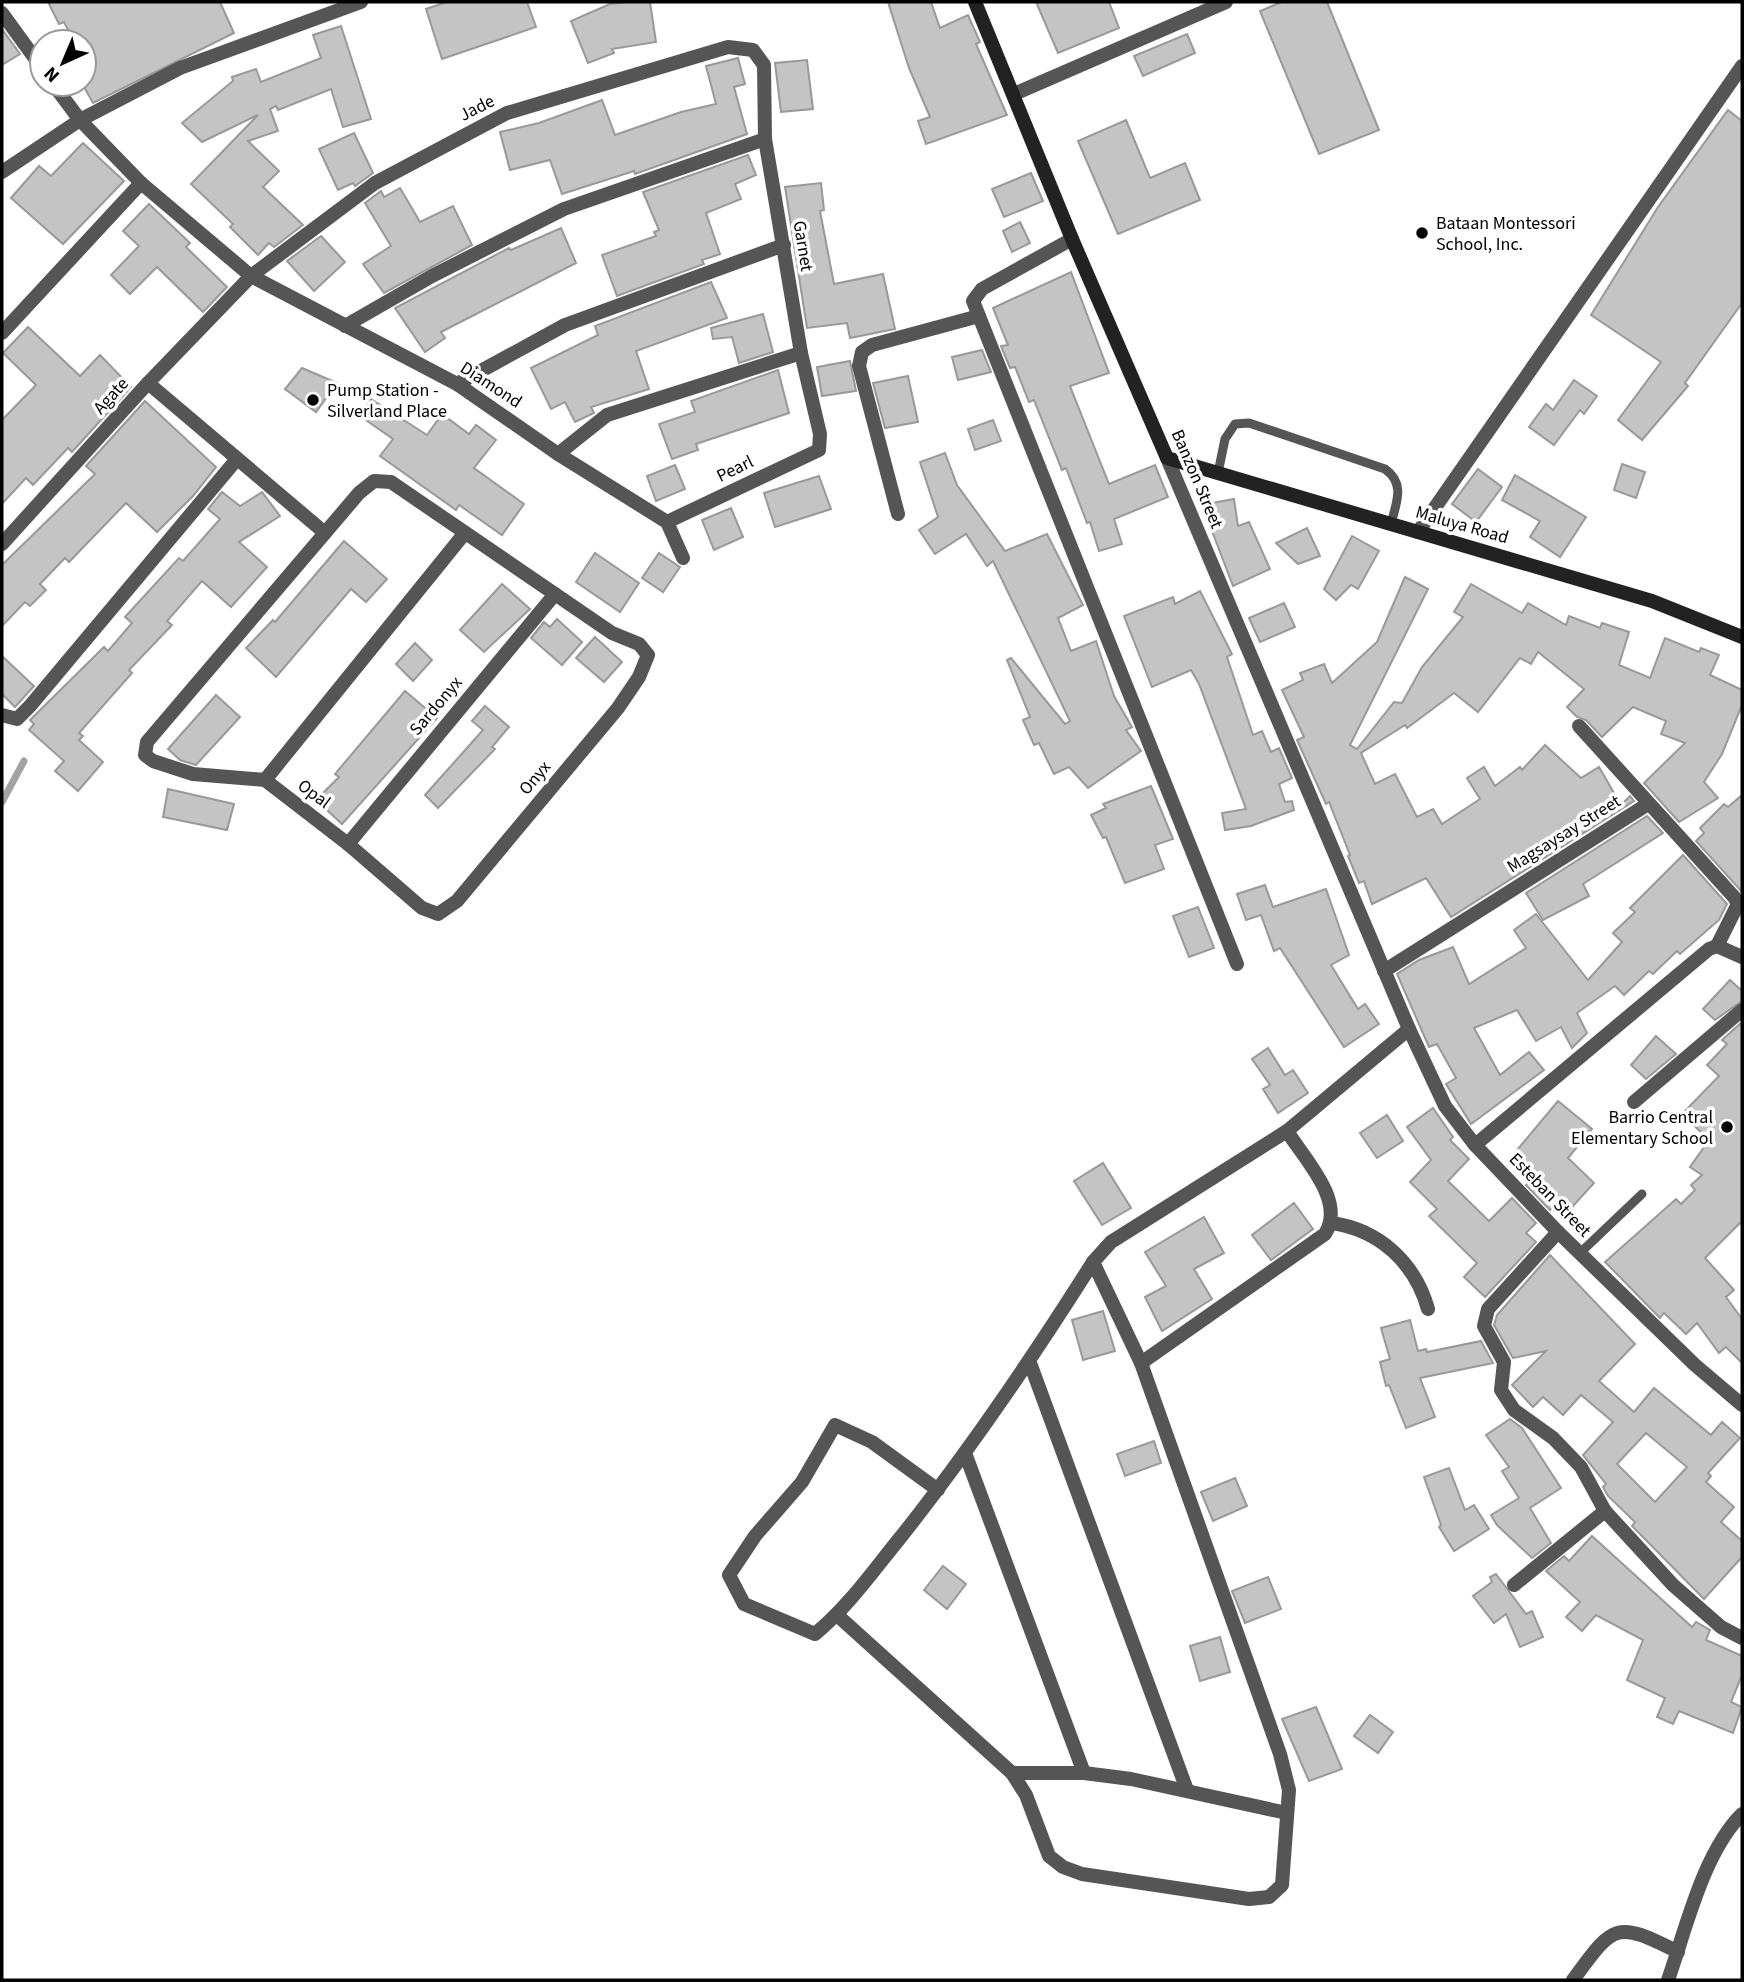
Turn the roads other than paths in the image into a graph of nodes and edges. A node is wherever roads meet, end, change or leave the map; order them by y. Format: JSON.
{"nodes":[{"id":1,"x":361,"y":2,"type":"edge"},
{"id":2,"x":975,"y":2,"type":"edge"},
{"id":3,"x":1226,"y":2,"type":"edge"},
{"id":4,"x":2,"y":13,"type":"edge"},
{"id":5,"x":28,"y":49,"type":"edge"},
{"id":6,"x":753,"y":50,"type":"joint"},
{"id":7,"x":1742,"y":66,"type":"edge"},
{"id":8,"x":1014,"y":94,"type":"junction"},
{"id":9,"x":64,"y":98,"type":"edge"},
{"id":10,"x":80,"y":120,"type":"junction"},
{"id":11,"x":765,"y":139,"type":"junction"},
{"id":12,"x":2,"y":172,"type":"edge"},
{"id":13,"x":141,"y":183,"type":"junction"},
{"id":14,"x":1072,"y":239,"type":"junction"},
{"id":15,"x":784,"y":245,"type":"junction"},
{"id":16,"x":251,"y":276,"type":"junction"},
{"id":17,"x":979,"y":316,"type":"junction"},
{"id":18,"x":345,"y":326,"type":"junction"},
{"id":19,"x":2,"y":333,"type":"edge"},
{"id":20,"x":800,"y":353,"type":"junction"},
{"id":21,"x":148,"y":383,"type":"junction"},
{"id":22,"x":457,"y":384,"type":"junction"},
{"id":23,"x":820,"y":450,"type":"joint"},
{"id":24,"x":558,"y":454,"type":"junction"},
{"id":25,"x":1167,"y":458,"type":"junction"},
{"id":26,"x":237,"y":460,"type":"junction"},
{"id":27,"x":1218,"y":473,"type":"junction"},
{"id":28,"x":898,"y":514,"type":"dead end"},
{"id":29,"x":667,"y":522,"type":"junction"},
{"id":30,"x":1391,"y":524,"type":"junction"},
{"id":31,"x":1418,"y":532,"type":"junction"},
{"id":32,"x":326,"y":533,"type":"junction"},
{"id":33,"x":464,"y":534,"type":"junction"},
{"id":34,"x":2,"y":544,"type":"edge"},
{"id":35,"x":683,"y":558,"type":"dead end"},
{"id":36,"x":555,"y":594,"type":"junction"},
{"id":37,"x":1742,"y":637,"type":"edge"},
{"id":38,"x":2,"y":715,"type":"edge"},
{"id":39,"x":1579,"y":726,"type":"dead end"},
{"id":40,"x":265,"y":780,"type":"junction"},
{"id":41,"x":1648,"y":804,"type":"junction"},
{"id":42,"x":348,"y":844,"type":"junction"},
{"id":43,"x":438,"y":914,"type":"joint"},
{"id":44,"x":1717,"y":946,"type":"junction"},
{"id":45,"x":1742,"y":957,"type":"edge"},
{"id":46,"x":1237,"y":964,"type":"dead end"},
{"id":47,"x":1384,"y":971,"type":"junction"},
{"id":48,"x":1742,"y":1010,"type":"edge"},
{"id":49,"x":1409,"y":1029,"type":"junction"},
{"id":50,"x":1634,"y":1102,"type":"dead end"},
{"id":51,"x":1287,"y":1131,"type":"junction"},
{"id":52,"x":1475,"y":1144,"type":"junction"},
{"id":53,"x":1642,"y":1194,"type":"dead end"},
{"id":54,"x":1332,"y":1223,"type":"junction"},
{"id":55,"x":1558,"y":1232,"type":"junction"},
{"id":56,"x":1580,"y":1254,"type":"junction"},
{"id":57,"x":1093,"y":1262,"type":"junction"},
{"id":58,"x":1428,"y":1309,"type":"dead end"},
{"id":59,"x":1030,"y":1363,"type":"junction"},
{"id":60,"x":1141,"y":1363,"type":"junction"},
{"id":61,"x":1742,"y":1405,"type":"edge"},
{"id":62,"x":965,"y":1453,"type":"junction"},
{"id":63,"x":938,"y":1490,"type":"junction"},
{"id":64,"x":1605,"y":1511,"type":"junction"},
{"id":65,"x":1514,"y":1585,"type":"dead end"},
{"id":66,"x":837,"y":1615,"type":"junction"},
{"id":67,"x":1742,"y":1638,"type":"edge"},
{"id":68,"x":1012,"y":1773,"type":"junction"},
{"id":69,"x":1084,"y":1773,"type":"junction"},
{"id":70,"x":1187,"y":1790,"type":"junction"},
{"id":71,"x":1287,"y":1813,"type":"junction"},
{"id":72,"x":1742,"y":1814,"type":"edge"},
{"id":73,"x":1678,"y":1952,"type":"junction"},
{"id":74,"x":1573,"y":1980,"type":"edge"},
{"id":75,"x":1668,"y":1980,"type":"edge"}],
"edges":[{"from":1,"to":10,"type":"street"},
{"from":2,"to":8,"type":"street","name":"Banzon Street"},
{"from":3,"to":8,"type":"street"},
{"from":4,"to":5,"type":"street"},
{"from":6,"to":11,"type":"street","name":"Garnet"},
{"from":6,"to":16,"type":"street","name":"Jade"},
{"from":7,"to":31,"type":"street"},
{"from":8,"to":14,"type":"street","name":"Banzon Street"},
{"from":9,"to":10,"type":"street","name":"Diamond"},
{"from":10,"to":12,"type":"street"},
{"from":10,"to":13,"type":"street","name":"Diamond"},
{"from":11,"to":15,"type":"street","name":"Garnet"},
{"from":11,"to":18,"type":"street"},
{"from":13,"to":16,"type":"street","name":"Diamond"},
{"from":13,"to":19,"type":"street"},
{"from":14,"to":17,"type":"street"},
{"from":14,"to":25,"type":"street","name":"Banzon Street"},
{"from":15,"to":20,"type":"street","name":"Garnet"},
{"from":15,"to":22,"type":"street"},
{"from":16,"to":18,"type":"street","name":"Diamond"},
{"from":16,"to":21,"type":"street","name":"Agate"},
{"from":17,"to":28,"type":"street"},
{"from":17,"to":46,"type":"street"},
{"from":18,"to":22,"type":"street","name":"Diamond"},
{"from":20,"to":23,"type":"street","name":"Garnet"},
{"from":20,"to":24,"type":"street"},
{"from":21,"to":26,"type":"street"},
{"from":21,"to":34,"type":"street","name":"Agate"},
{"from":22,"to":24,"type":"street","name":"Diamond"},
{"from":23,"to":29,"type":"street","name":"Pearl"},
{"from":24,"to":29,"type":"street","name":"Diamond"},
{"from":25,"to":27,"type":"street","name":"Maluya Road"},
{"from":25,"to":47,"type":"street","name":"Banzon Street"},
{"from":26,"to":32,"type":"street"},
{"from":26,"to":38,"type":"street"},
{"from":27,"to":30,"type":"street","name":"Maluya Road"},
{"from":27,"to":30,"type":"lane"},
{"from":29,"to":35,"type":"street"},
{"from":30,"to":31,"type":"street","name":"Maluya Road"},
{"from":31,"to":37,"type":"street","name":"Maluya Road"},
{"from":32,"to":33,"type":"street"},
{"from":32,"to":40,"type":"street"},
{"from":33,"to":36,"type":"street"},
{"from":33,"to":40,"type":"street"},
{"from":36,"to":42,"type":"street","name":"Sardonyx"},
{"from":36,"to":43,"type":"street","name":"Onyx"},
{"from":39,"to":41,"type":"street"},
{"from":40,"to":42,"type":"street","name":"Opal"},
{"from":41,"to":44,"type":"street","name":"Magsaysay Street"},
{"from":41,"to":47,"type":"street","name":"Magsaysay Street"},
{"from":42,"to":43,"type":"street","name":"Opal"},
{"from":44,"to":45,"type":"street"},
{"from":44,"to":52,"type":"street"},
{"from":47,"to":49,"type":"street","name":"Esteban Street"},
{"from":48,"to":50,"type":"street"},
{"from":49,"to":51,"type":"street"},
{"from":49,"to":52,"type":"street","name":"Esteban Street"},
{"from":51,"to":54,"type":"street"},
{"from":51,"to":57,"type":"street"},
{"from":52,"to":55,"type":"street","name":"Esteban Street"},
{"from":53,"to":56,"type":"lane"},
{"from":54,"to":58,"type":"street"},
{"from":54,"to":60,"type":"street"},
{"from":55,"to":56,"type":"street","name":"Esteban Street"},
{"from":55,"to":64,"type":"street"},
{"from":56,"to":61,"type":"street","name":"Esteban Street"},
{"from":57,"to":59,"type":"street"},
{"from":57,"to":60,"type":"street"},
{"from":59,"to":62,"type":"street"},
{"from":59,"to":70,"type":"street"},
{"from":60,"to":71,"type":"street"},
{"from":62,"to":63,"type":"street"},
{"from":62,"to":69,"type":"street"},
{"from":63,"to":66,"type":"street"},
{"from":63,"to":66,"type":"street"},
{"from":64,"to":65,"type":"street"},
{"from":64,"to":67,"type":"street"},
{"from":66,"to":68,"type":"street"},
{"from":68,"to":69,"type":"street"},
{"from":68,"to":71,"type":"street"},
{"from":69,"to":70,"type":"street"},
{"from":70,"to":71,"type":"street"},
{"from":72,"to":73,"type":"street"},
{"from":73,"to":74,"type":"street"},
{"from":73,"to":75,"type":"street"}]}
